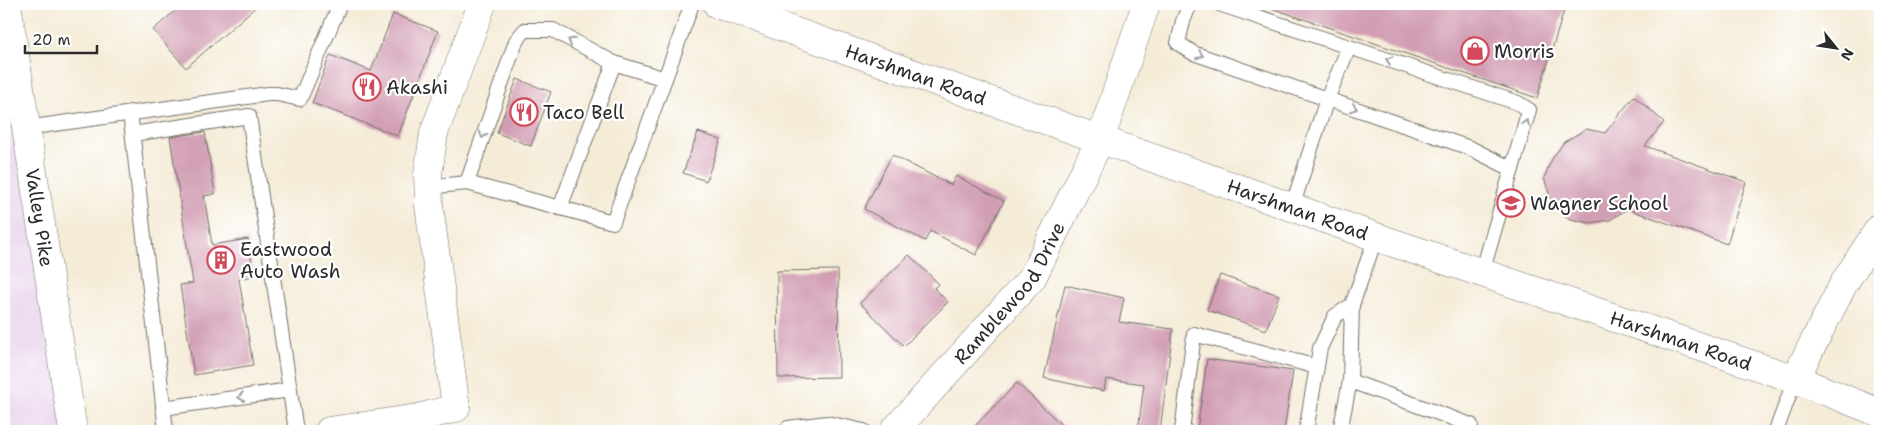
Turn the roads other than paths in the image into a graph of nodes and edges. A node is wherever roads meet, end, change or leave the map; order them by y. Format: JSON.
{"nodes":[{"id":1,"x":7,"y":4,"type":"edge"},
{"id":2,"x":340,"y":4,"type":"edge"},
{"id":3,"x":482,"y":4,"type":"edge"},
{"id":4,"x":692,"y":4,"type":"edge"},
{"id":5,"x":717,"y":4,"type":"edge"},
{"id":6,"x":1146,"y":4,"type":"edge"},
{"id":7,"x":1190,"y":4,"type":"edge"},
{"id":8,"x":1219,"y":4,"type":"edge"},
{"id":9,"x":1349,"y":47,"type":"junction"},
{"id":10,"x":614,"y":63,"type":"junction"},
{"id":11,"x":665,"y":79,"type":"junction"},
{"id":12,"x":1327,"y":98,"type":"junction"},
{"id":13,"x":130,"y":112,"type":"junction"},
{"id":14,"x":26,"y":128,"type":"junction"},
{"id":15,"x":132,"y":134,"type":"junction"},
{"id":16,"x":1101,"y":138,"type":"junction"},
{"id":17,"x":1512,"y":169,"type":"junction"},
{"id":18,"x":467,"y":183,"type":"junction"},
{"id":19,"x":428,"y":187,"type":"junction"},
{"id":20,"x":1292,"y":207,"type":"junction"},
{"id":21,"x":560,"y":208,"type":"junction"},
{"id":22,"x":1880,"y":227,"type":"edge"},
{"id":23,"x":1376,"y":237,"type":"junction"},
{"id":24,"x":1482,"y":273,"type":"junction"},
{"id":25,"x":1352,"y":304,"type":"junction"},
{"id":26,"x":1317,"y":367,"type":"junction"},
{"id":27,"x":1795,"y":379,"type":"junction"},
{"id":28,"x":1350,"y":381,"type":"junction"},
{"id":29,"x":290,"y":390,"type":"junction"},
{"id":30,"x":163,"y":408,"type":"junction"},
{"id":31,"x":1880,"y":414,"type":"edge"},
{"id":32,"x":1471,"y":425,"type":"dead end"},
{"id":33,"x":788,"y":428,"type":"dead end"},
{"id":34,"x":73,"y":431,"type":"edge"},
{"id":35,"x":166,"y":431,"type":"edge"},
{"id":36,"x":296,"y":431,"type":"edge"},
{"id":37,"x":329,"y":431,"type":"edge"},
{"id":38,"x":864,"y":431,"type":"edge"},
{"id":39,"x":894,"y":431,"type":"edge"},
{"id":40,"x":1182,"y":431,"type":"edge"},
{"id":41,"x":1306,"y":431,"type":"edge"},
{"id":42,"x":1340,"y":431,"type":"edge"},
{"id":43,"x":1776,"y":431,"type":"edge"}],
"edges":[{"from":1,"to":14,"type":"street","name":"Valley Pike"},
{"from":2,"to":13,"type":"lane"},
{"from":3,"to":19,"type":"street"},
{"from":4,"to":11,"type":"lane"},
{"from":5,"to":16,"type":"street","name":"Harshman Road"},
{"from":6,"to":16,"type":"street","name":"Ramblewood Drive"},
{"from":7,"to":12,"type":"lane","one_way":true},
{"from":8,"to":9,"type":"lane"},
{"from":9,"to":12,"type":"lane"},
{"from":17,"to":9,"type":"lane","one_way":true},
{"from":10,"to":11,"type":"lane"},
{"from":10,"to":18,"type":"lane","one_way":true},
{"from":10,"to":21,"type":"lane"},
{"from":11,"to":21,"type":"lane"},
{"from":12,"to":17,"type":"lane","one_way":true},
{"from":12,"to":20,"type":"lane"},
{"from":13,"to":14,"type":"lane"},
{"from":13,"to":15,"type":"lane"},
{"from":14,"to":34,"type":"street","name":"Valley Pike"},
{"from":15,"to":29,"type":"lane"},
{"from":15,"to":30,"type":"lane"},
{"from":16,"to":20,"type":"street","name":"Harshman Road"},
{"from":16,"to":39,"type":"street","name":"Ramblewood Drive"},
{"from":17,"to":24,"type":"lane"},
{"from":18,"to":19,"type":"lane"},
{"from":18,"to":21,"type":"lane"},
{"from":19,"to":37,"type":"street"},
{"from":20,"to":23,"type":"street","name":"Harshman Road"},
{"from":22,"to":27,"type":"street"},
{"from":23,"to":24,"type":"street","name":"Harshman Road"},
{"from":23,"to":25,"type":"lane"},
{"from":24,"to":27,"type":"street","name":"Harshman Road"},
{"from":25,"to":26,"type":"lane"},
{"from":25,"to":28,"type":"lane"},
{"from":26,"to":40,"type":"lane"},
{"from":26,"to":41,"type":"lane"},
{"from":27,"to":31,"type":"street","name":"Harshman Road"},
{"from":27,"to":43,"type":"lane"},
{"from":28,"to":32,"type":"lane"},
{"from":28,"to":42,"type":"lane"},
{"from":29,"to":30,"type":"lane","one_way":true},
{"from":29,"to":36,"type":"lane"},
{"from":30,"to":35,"type":"lane"},
{"from":33,"to":38,"type":"lane"}]}
